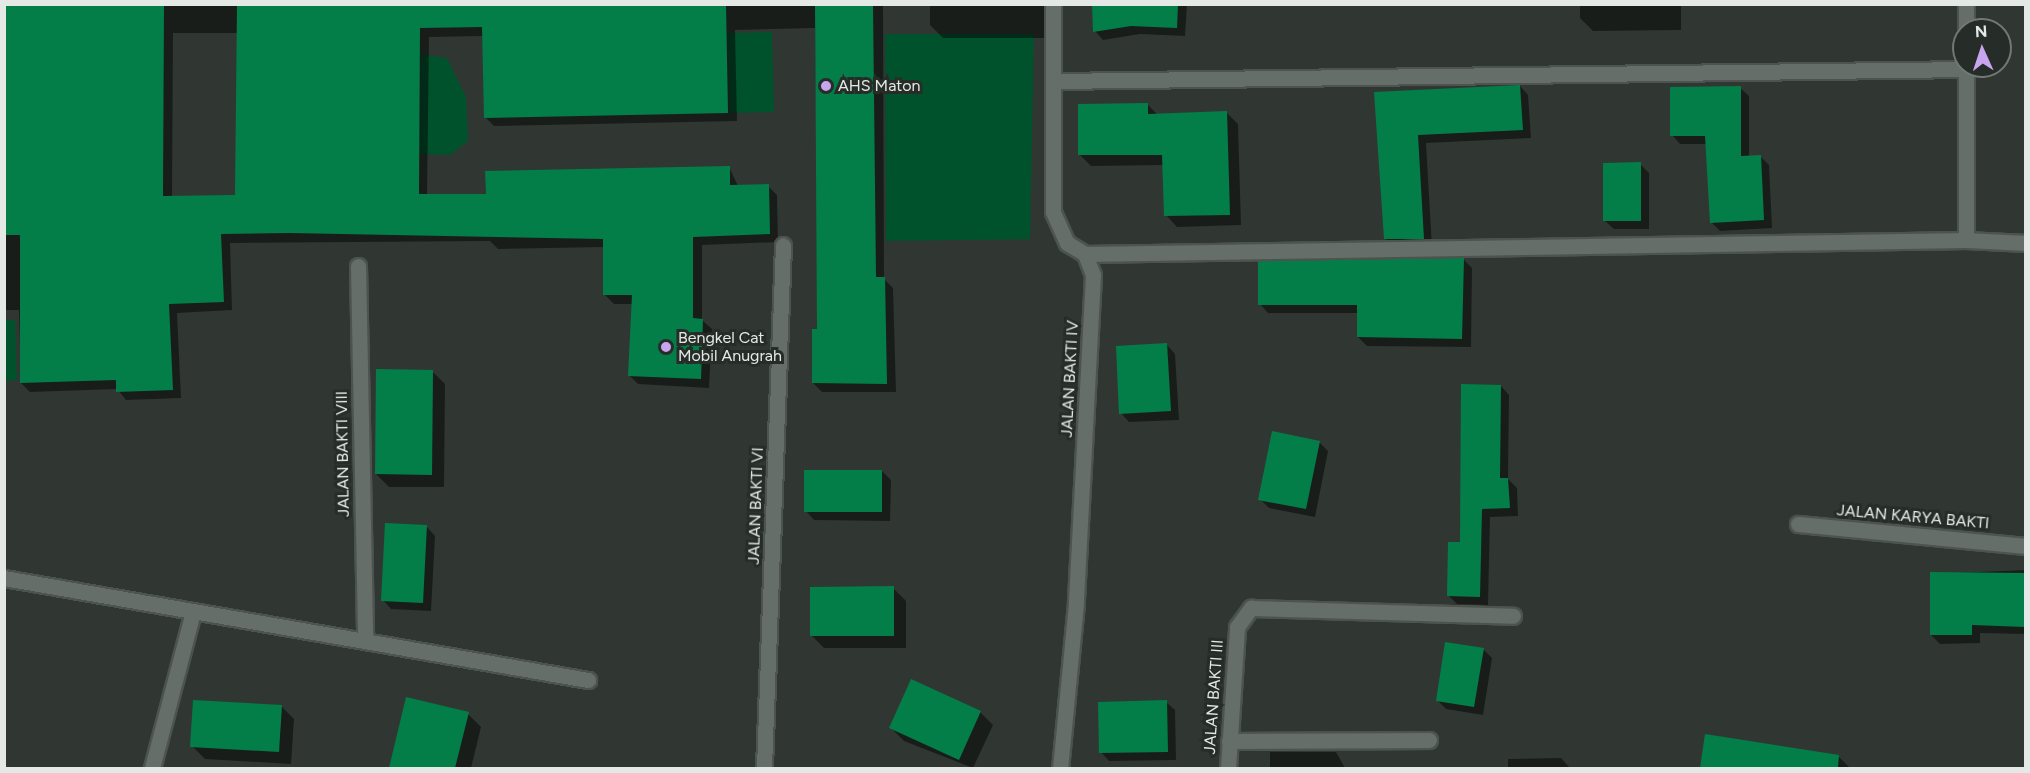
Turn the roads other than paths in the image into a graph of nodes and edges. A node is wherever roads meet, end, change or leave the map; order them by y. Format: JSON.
{"nodes":[{"id":1,"x":1053,"y":4,"type":"edge"},
{"id":2,"x":1952,"y":67,"type":"edge"},
{"id":3,"x":1966,"y":78,"type":"edge"},
{"id":4,"x":1054,"y":81,"type":"junction"},
{"id":5,"x":1966,"y":240,"type":"junction"},
{"id":6,"x":2025,"y":243,"type":"edge"},
{"id":7,"x":783,"y":245,"type":"dead end"},
{"id":8,"x":1085,"y":254,"type":"junction"},
{"id":9,"x":357,"y":266,"type":"dead end"},
{"id":10,"x":1798,"y":524,"type":"dead end"},
{"id":11,"x":2025,"y":546,"type":"edge"},
{"id":12,"x":4,"y":578,"type":"edge"},
{"id":13,"x":193,"y":612,"type":"junction"},
{"id":14,"x":1513,"y":616,"type":"dead end"},
{"id":15,"x":365,"y":641,"type":"junction"},
{"id":16,"x":588,"y":680,"type":"dead end"},
{"id":17,"x":1429,"y":740,"type":"dead end"},
{"id":18,"x":1229,"y":741,"type":"junction"},
{"id":19,"x":152,"y":768,"type":"edge"},
{"id":20,"x":764,"y":768,"type":"edge"},
{"id":21,"x":1060,"y":768,"type":"edge"},
{"id":22,"x":1228,"y":768,"type":"edge"}],
"edges":[{"from":1,"to":4,"type":"street"},
{"from":2,"to":4,"type":"street"},
{"from":3,"to":5,"type":"street"},
{"from":4,"to":8,"type":"street"},
{"from":5,"to":6,"type":"street"},
{"from":5,"to":8,"type":"street"},
{"from":7,"to":20,"type":"street","name":"JALAN BAKTI VI"},
{"from":8,"to":21,"type":"street","name":"JALAN BAKTI IV"},
{"from":9,"to":15,"type":"street","name":"JALAN BAKTI VIII"},
{"from":10,"to":11,"type":"street","name":"JALAN KARYA BAKTI"},
{"from":12,"to":13,"type":"street"},
{"from":13,"to":15,"type":"street"},
{"from":13,"to":19,"type":"street"},
{"from":14,"to":18,"type":"street","name":"JALAN BAKTI III"},
{"from":15,"to":16,"type":"street"},
{"from":17,"to":18,"type":"street"},
{"from":18,"to":22,"type":"street","name":"JALAN BAKTI III"}]}
